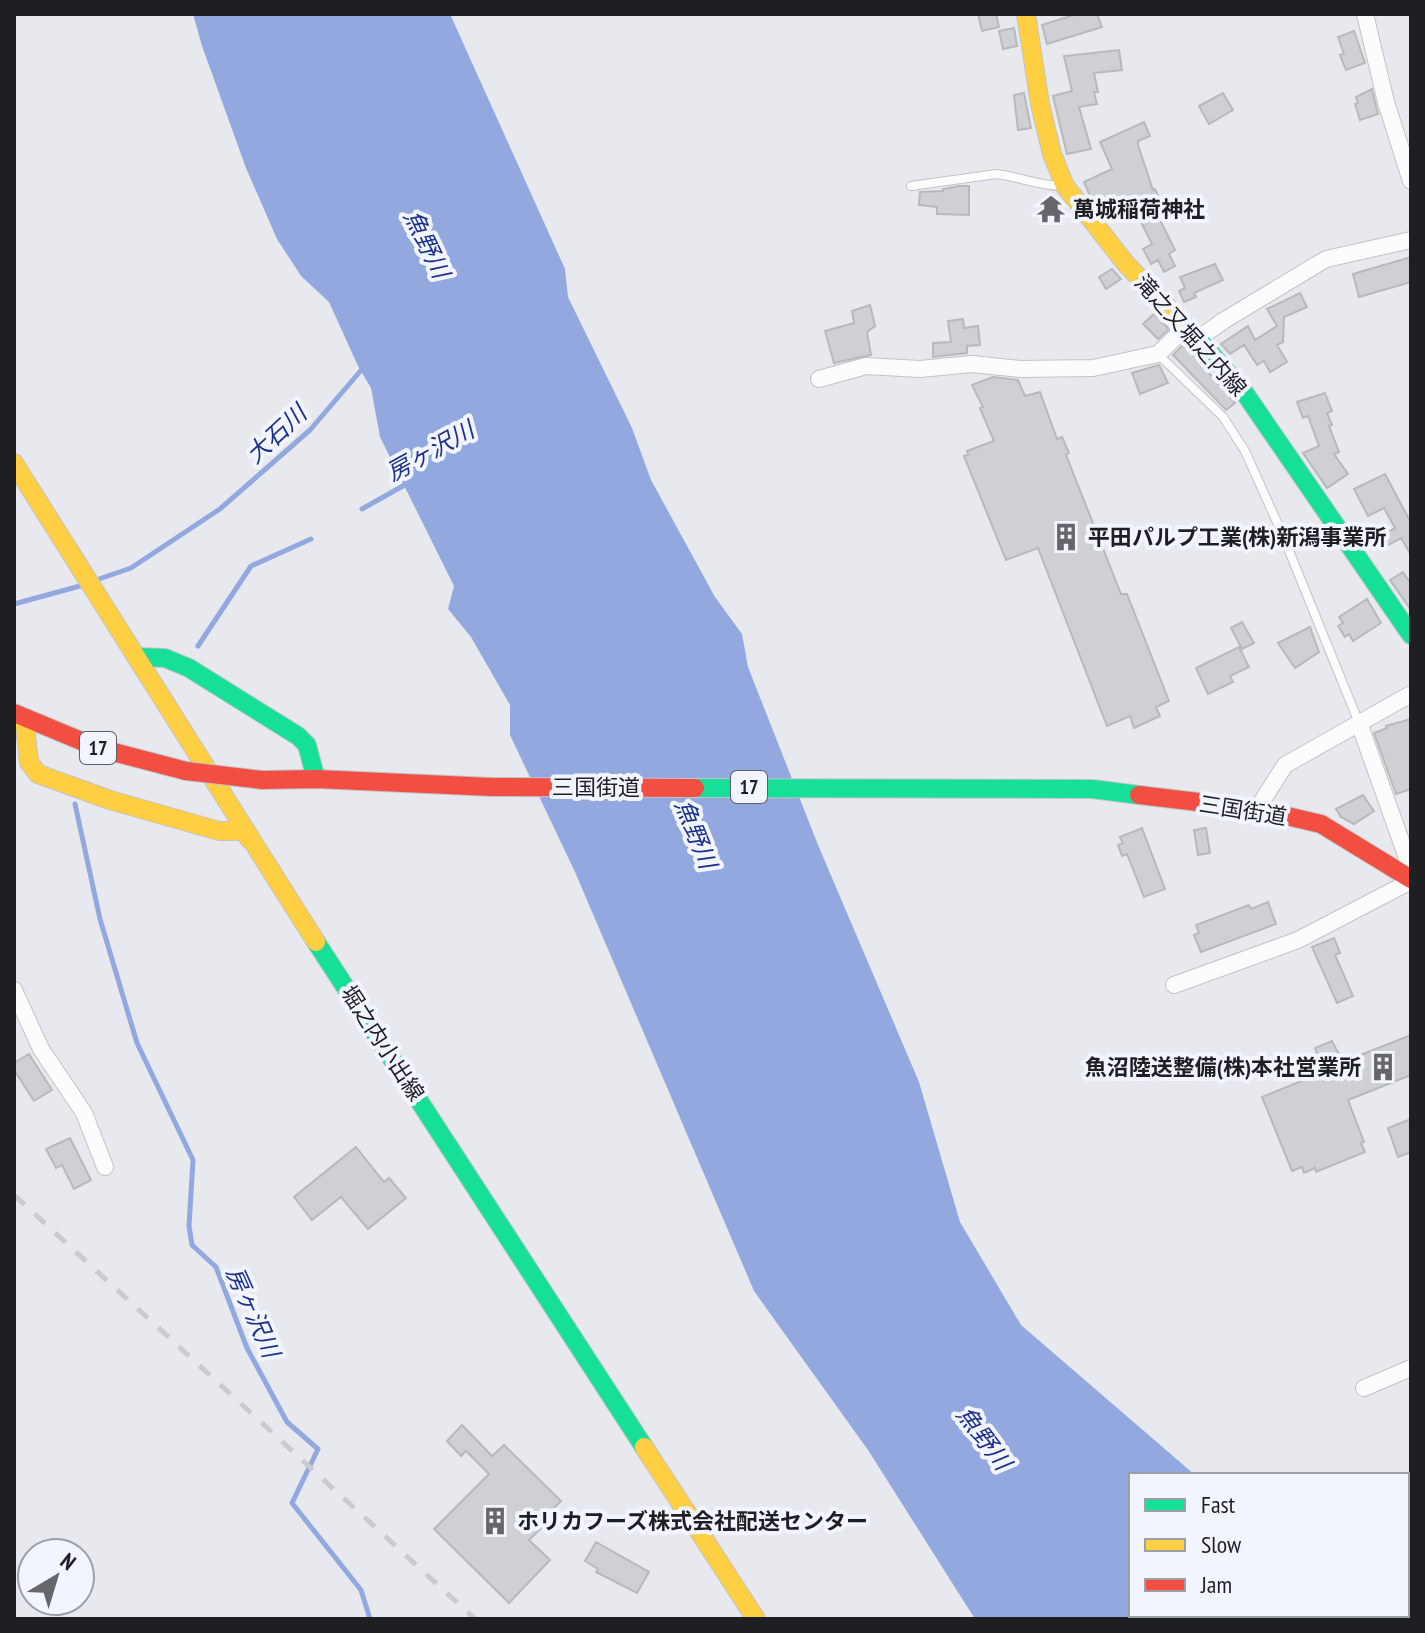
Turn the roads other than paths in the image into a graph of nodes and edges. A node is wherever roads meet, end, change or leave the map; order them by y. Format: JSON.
{"nodes":[{"id":1,"x":1026,"y":14,"type":"edge"},
{"id":2,"x":1365,"y":14,"type":"edge"},
{"id":3,"x":1411,"y":181,"type":"edge"},
{"id":4,"x":911,"y":186,"type":"dead end"},
{"id":5,"x":1065,"y":186,"type":"junction"},
{"id":6,"x":1411,"y":240,"type":"edge"},
{"id":7,"x":1192,"y":333,"type":"junction"},
{"id":8,"x":1158,"y":354,"type":"junction"},
{"id":9,"x":819,"y":379,"type":"dead end"},
{"id":10,"x":14,"y":463,"type":"edge"},
{"id":11,"x":1411,"y":635,"type":"edge"},
{"id":12,"x":137,"y":657,"type":"junction"},
{"id":13,"x":1411,"y":694,"type":"edge"},
{"id":14,"x":19,"y":716,"type":"edge"},
{"id":15,"x":1359,"y":723,"type":"junction"},
{"id":16,"x":316,"y":779,"type":"junction"},
{"id":17,"x":1257,"y":809,"type":"junction"},
{"id":18,"x":244,"y":831,"type":"junction"},
{"id":19,"x":1411,"y":869,"type":"edge"},
{"id":20,"x":1411,"y":880,"type":"edge"},
{"id":21,"x":1174,"y":985,"type":"dead end"},
{"id":22,"x":14,"y":990,"type":"edge"},
{"id":23,"x":105,"y":1167,"type":"dead end"},
{"id":24,"x":1411,"y":1368,"type":"edge"},
{"id":25,"x":1364,"y":1388,"type":"dead end"},
{"id":26,"x":756,"y":1619,"type":"edge"}],
"edges":[{"from":1,"to":5,"type":"main road","name":"滝之又堀之内線"},
{"from":2,"to":3,"type":"street"},
{"from":4,"to":5,"type":"lane"},
{"from":5,"to":7,"type":"main road","name":"滝之又堀之内線"},
{"from":6,"to":7,"type":"street"},
{"from":7,"to":8,"type":"street"},
{"from":7,"to":11,"type":"main road","name":"滝之又堀之内線"},
{"from":8,"to":9,"type":"street"},
{"from":8,"to":15,"type":"lane"},
{"from":10,"to":12,"type":"main road","name":"堀之内小出線"},
{"from":12,"to":16,"type":"main road"},
{"from":12,"to":18,"type":"main road","name":"堀之内小出線"},
{"from":13,"to":15,"type":"street"},
{"from":14,"to":16,"type":"main road","name":"三国街道","number":"17","bridge":true},
{"from":14,"to":18,"type":"main road"},
{"from":15,"to":17,"type":"street"},
{"from":15,"to":19,"type":"street"},
{"from":16,"to":17,"type":"main road","name":"三国街道","number":"17"},
{"from":17,"to":20,"type":"main road","name":"三国街道","number":"17"},
{"from":18,"to":26,"type":"main road","name":"堀之内小出線"},
{"from":20,"to":21,"type":"street"},
{"from":22,"to":23,"type":"street"},
{"from":24,"to":25,"type":"street"}]}
